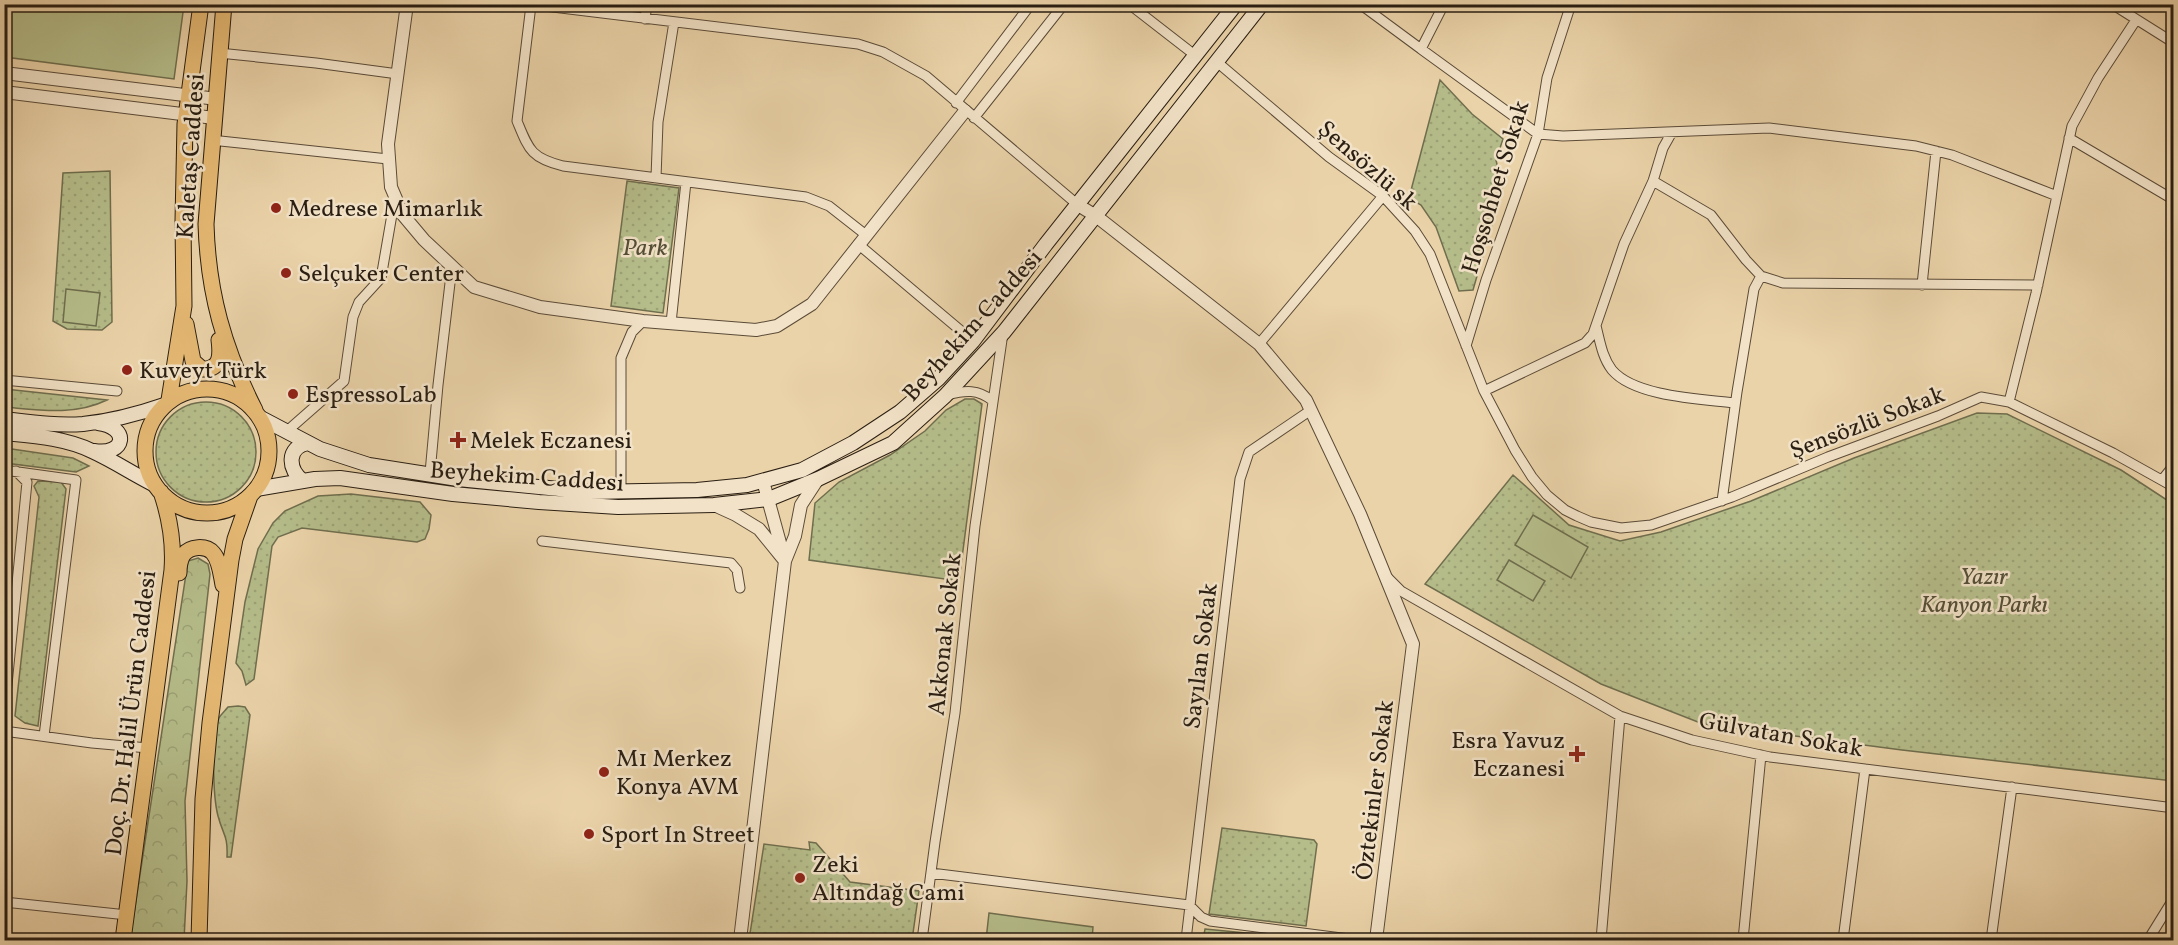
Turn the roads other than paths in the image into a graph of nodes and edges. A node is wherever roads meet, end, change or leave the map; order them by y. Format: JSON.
{"nodes":[{"id":1,"x":201,"y":4,"type":"edge"},
{"id":2,"x":224,"y":4,"type":"edge"},
{"id":3,"x":407,"y":4,"type":"edge"},
{"id":4,"x":647,"y":4,"type":"edge"},
{"id":5,"x":1032,"y":4,"type":"edge"},
{"id":6,"x":1064,"y":4,"type":"edge"},
{"id":7,"x":1129,"y":4,"type":"edge"},
{"id":8,"x":1236,"y":4,"type":"edge"},
{"id":9,"x":1262,"y":4,"type":"edge"},
{"id":10,"x":1360,"y":4,"type":"edge"},
{"id":11,"x":1444,"y":4,"type":"edge"},
{"id":12,"x":1571,"y":4,"type":"edge"},
{"id":13,"x":2112,"y":4,"type":"edge"},
{"id":14,"x":530,"y":5,"type":"edge"},
{"id":15,"x":645,"y":19,"type":"junction"},
{"id":16,"x":2136,"y":20,"type":"junction"},
{"id":17,"x":674,"y":22,"type":"junction"},
{"id":18,"x":2174,"y":43,"type":"edge"},
{"id":19,"x":1421,"y":49,"type":"junction"},
{"id":20,"x":219,"y":53,"type":"junction"},
{"id":21,"x":1196,"y":56,"type":"junction"},
{"id":22,"x":1217,"y":62,"type":"junction"},
{"id":23,"x":4,"y":73,"type":"edge"},
{"id":24,"x":398,"y":74,"type":"junction"},
{"id":25,"x":4,"y":92,"type":"edge"},
{"id":26,"x":190,"y":94,"type":"junction"},
{"id":27,"x":217,"y":99,"type":"junction"},
{"id":28,"x":965,"y":111,"type":"junction"},
{"id":29,"x":186,"y":113,"type":"junction"},
{"id":30,"x":214,"y":118,"type":"junction"},
{"id":31,"x":1672,"y":132,"type":"junction"},
{"id":32,"x":1538,"y":134,"type":"junction"},
{"id":33,"x":2070,"y":138,"type":"junction"},
{"id":34,"x":211,"y":140,"type":"junction"},
{"id":35,"x":1936,"y":151,"type":"junction"},
{"id":36,"x":388,"y":159,"type":"junction"},
{"id":37,"x":656,"y":178,"type":"junction"},
{"id":38,"x":1653,"y":181,"type":"junction"},
{"id":39,"x":686,"y":182,"type":"junction"},
{"id":40,"x":1383,"y":196,"type":"junction"},
{"id":41,"x":2057,"y":196,"type":"junction"},
{"id":42,"x":395,"y":197,"type":"junction"},
{"id":43,"x":2174,"y":200,"type":"edge"},
{"id":44,"x":1078,"y":205,"type":"junction"},
{"id":45,"x":1096,"y":216,"type":"junction"},
{"id":46,"x":862,"y":239,"type":"junction"},
{"id":47,"x":452,"y":266,"type":"junction"},
{"id":48,"x":1761,"y":276,"type":"junction"},
{"id":49,"x":1922,"y":285,"type":"junction"},
{"id":50,"x":2038,"y":285,"type":"junction"},
{"id":51,"x":184,"y":306,"type":"junction"},
{"id":52,"x":215,"y":308,"type":"junction"},
{"id":53,"x":643,"y":321,"type":"junction"},
{"id":54,"x":671,"y":323,"type":"junction"},
{"id":55,"x":1596,"y":326,"type":"junction"},
{"id":56,"x":1004,"y":332,"type":"junction"},
{"id":57,"x":973,"y":340,"type":"junction"},
{"id":58,"x":1259,"y":344,"type":"junction"},
{"id":59,"x":1466,"y":346,"type":"junction"},
{"id":60,"x":4,"y":380,"type":"edge"},
{"id":61,"x":117,"y":391,"type":"dead end"},
{"id":62,"x":1484,"y":391,"type":"junction"},
{"id":63,"x":945,"y":396,"type":"junction"},
{"id":64,"x":993,"y":402,"type":"junction"},
{"id":65,"x":2009,"y":402,"type":"junction"},
{"id":66,"x":166,"y":403,"type":"junction"},
{"id":67,"x":1735,"y":403,"type":"junction"},
{"id":68,"x":1311,"y":410,"type":"junction"},
{"id":69,"x":258,"y":414,"type":"junction"},
{"id":70,"x":4,"y":419,"type":"edge"},
{"id":71,"x":95,"y":422,"type":"junction"},
{"id":72,"x":286,"y":432,"type":"junction"},
{"id":73,"x":4,"y":433,"type":"edge"},
{"id":74,"x":308,"y":444,"type":"junction"},
{"id":75,"x":92,"y":451,"type":"junction"},
{"id":76,"x":2174,"y":465,"type":"edge"},
{"id":77,"x":4,"y":470,"type":"edge"},
{"id":78,"x":16,"y":471,"type":"junction"},
{"id":79,"x":430,"y":473,"type":"junction"},
{"id":80,"x":818,"y":479,"type":"junction"},
{"id":81,"x":2162,"y":480,"type":"junction"},
{"id":82,"x":303,"y":481,"type":"junction"},
{"id":83,"x":763,"y":481,"type":"junction"},
{"id":84,"x":2174,"y":487,"type":"edge"},
{"id":85,"x":158,"y":488,"type":"junction"},
{"id":86,"x":621,"y":492,"type":"junction"},
{"id":87,"x":253,"y":493,"type":"junction"},
{"id":88,"x":769,"y":499,"type":"junction"},
{"id":89,"x":1722,"y":501,"type":"junction"},
{"id":90,"x":714,"y":505,"type":"junction"},
{"id":91,"x":1564,"y":510,"type":"joint"},
{"id":92,"x":542,"y":541,"type":"dead end"},
{"id":93,"x":785,"y":561,"type":"junction"},
{"id":94,"x":1386,"y":576,"type":"junction"},
{"id":95,"x":740,"y":588,"type":"dead end"},
{"id":96,"x":225,"y":596,"type":"junction"},
{"id":97,"x":167,"y":610,"type":"junction"},
{"id":98,"x":4,"y":715,"type":"edge"},
{"id":99,"x":1620,"y":716,"type":"junction"},
{"id":100,"x":4,"y":731,"type":"edge"},
{"id":101,"x":44,"y":736,"type":"junction"},
{"id":102,"x":148,"y":748,"type":"junction"},
{"id":103,"x":1761,"y":755,"type":"junction"},
{"id":104,"x":1865,"y":769,"type":"junction"},
{"id":105,"x":2012,"y":787,"type":"junction"},
{"id":106,"x":2174,"y":808,"type":"edge"},
{"id":107,"x":931,"y":873,"type":"junction"},
{"id":108,"x":2174,"y":898,"type":"edge"},
{"id":109,"x":4,"y":902,"type":"edge"},
{"id":110,"x":1189,"y":905,"type":"junction"},
{"id":111,"x":127,"y":915,"type":"junction"},
{"id":112,"x":123,"y":940,"type":"edge"},
{"id":113,"x":199,"y":940,"type":"edge"},
{"id":114,"x":740,"y":940,"type":"edge"},
{"id":115,"x":922,"y":940,"type":"edge"},
{"id":116,"x":1186,"y":940,"type":"edge"},
{"id":117,"x":1357,"y":940,"type":"edge"},
{"id":118,"x":1376,"y":940,"type":"edge"},
{"id":119,"x":1601,"y":940,"type":"edge"},
{"id":120,"x":1743,"y":940,"type":"edge"},
{"id":121,"x":1843,"y":940,"type":"edge"},
{"id":122,"x":1991,"y":940,"type":"edge"},
{"id":123,"x":2148,"y":940,"type":"edge"}],
"edges":[{"from":1,"to":26,"type":"main road","name":"Kaletaş Caddesi"},
{"from":2,"to":20,"type":"main road","name":"Kaletaş Caddesi"},
{"from":3,"to":24,"type":"street"},
{"from":4,"to":15,"type":"street"},
{"from":5,"to":28,"type":"street"},
{"from":6,"to":28,"type":"street"},
{"from":7,"to":21,"type":"street"},
{"from":8,"to":21,"type":"main road","name":"Beyhekim Caddesi"},
{"from":9,"to":22,"type":"main road","name":"Beyhekim Caddesi"},
{"from":10,"to":19,"type":"street"},
{"from":11,"to":19,"type":"street"},
{"from":12,"to":32,"type":"street","name":"Hoşsohbet Sokak"},
{"from":13,"to":16,"type":"street"},
{"from":14,"to":15,"type":"street"},
{"from":14,"to":37,"type":"street"},
{"from":15,"to":17,"type":"street"},
{"from":16,"to":18,"type":"street"},
{"from":16,"to":33,"type":"street"},
{"from":17,"to":28,"type":"street"},
{"from":17,"to":37,"type":"street"},
{"from":19,"to":32,"type":"street"},
{"from":20,"to":24,"type":"street"},
{"from":20,"to":27,"type":"main road","name":"Kaletaş Caddesi"},
{"from":21,"to":44,"type":"main road","name":"Beyhekim Caddesi"},
{"from":22,"to":40,"type":"street","name":"Şensözlü sk"},
{"from":22,"to":45,"type":"main road","name":"Beyhekim Caddesi"},
{"from":23,"to":26,"type":"street"},
{"from":24,"to":36,"type":"street"},
{"from":25,"to":29,"type":"street"},
{"from":26,"to":27,"type":"street"},
{"from":26,"to":29,"type":"main road","name":"Kaletaş Caddesi"},
{"from":27,"to":30,"type":"main road","name":"Kaletaş Caddesi"},
{"from":28,"to":44,"type":"street"},
{"from":28,"to":46,"type":"street"},
{"from":29,"to":30,"type":"street"},
{"from":29,"to":51,"type":"main road","name":"Kaletaş Caddesi"},
{"from":30,"to":34,"type":"main road","name":"Kaletaş Caddesi"},
{"from":31,"to":32,"type":"street"},
{"from":31,"to":35,"type":"street"},
{"from":31,"to":38,"type":"street"},
{"from":32,"to":59,"type":"street","name":"Hoşsohbet Sokak"},
{"from":33,"to":41,"type":"street"},
{"from":33,"to":43,"type":"street"},
{"from":34,"to":36,"type":"street"},
{"from":34,"to":52,"type":"main road","name":"Kaletaş Caddesi"},
{"from":35,"to":41,"type":"street"},
{"from":35,"to":49,"type":"street"},
{"from":36,"to":42,"type":"street"},
{"from":37,"to":39,"type":"street"},
{"from":38,"to":48,"type":"street"},
{"from":38,"to":55,"type":"street"},
{"from":39,"to":46,"type":"street"},
{"from":39,"to":54,"type":"street"},
{"from":40,"to":58,"type":"street"},
{"from":40,"to":59,"type":"street","name":"Şensözlü sk"},
{"from":41,"to":50,"type":"street"},
{"from":42,"to":47,"type":"street"},
{"from":42,"to":72,"type":"street"},
{"from":44,"to":45,"type":"street"},
{"from":44,"to":57,"type":"main road","name":"Beyhekim Caddesi"},
{"from":45,"to":56,"type":"main road","name":"Beyhekim Caddesi"},
{"from":45,"to":58,"type":"street"},
{"from":46,"to":54,"type":"street"},
{"from":46,"to":57,"type":"street"},
{"from":47,"to":53,"type":"street"},
{"from":47,"to":79,"type":"street"},
{"from":48,"to":49,"type":"street"},
{"from":48,"to":67,"type":"street"},
{"from":49,"to":50,"type":"street"},
{"from":50,"to":65,"type":"street"},
{"from":51,"to":52,"type":"main road"},
{"from":51,"to":66,"type":"main road","name":"Kaletaş Caddesi"},
{"from":52,"to":69,"type":"main road","name":"Kaletaş Caddesi"},
{"from":53,"to":54,"type":"street"},
{"from":53,"to":86,"type":"street"},
{"from":55,"to":62,"type":"street"},
{"from":55,"to":67,"type":"street"},
{"from":56,"to":63,"type":"main road","name":"Beyhekim Caddesi"},
{"from":56,"to":64,"type":"street","name":"Akkonak Sokak"},
{"from":57,"to":83,"type":"main road","name":"Beyhekim Caddesi"},
{"from":58,"to":68,"type":"street"},
{"from":59,"to":62,"type":"street","name":"Şensözlü sk"},
{"from":60,"to":61,"type":"street"},
{"from":62,"to":91,"type":"street","name":"Şensözlü sk"},
{"from":63,"to":64,"type":"street"},
{"from":63,"to":80,"type":"main road","name":"Beyhekim Caddesi"},
{"from":64,"to":107,"type":"street","name":"Akkonak Sokak"},
{"from":65,"to":81,"type":"street","name":"Şensözlü Sokak"},
{"from":65,"to":89,"type":"street","name":"Şensözlü Sokak"},
{"from":66,"to":69,"type":"main road"},
{"from":66,"to":71,"type":"main road"},
{"from":66,"to":85,"type":"main road"},
{"from":67,"to":89,"type":"street"},
{"from":68,"to":94,"type":"street"},
{"from":68,"to":110,"type":"street","name":"Sayılan Sokak"},
{"from":69,"to":72,"type":"main road","name":"Beyhekim Caddesi"},
{"from":69,"to":87,"type":"main road"},
{"from":70,"to":71,"type":"main road"},
{"from":71,"to":75,"type":"main road"},
{"from":72,"to":74,"type":"main road","name":"Beyhekim Caddesi"},
{"from":73,"to":75,"type":"main road"},
{"from":74,"to":79,"type":"main road","name":"Beyhekim Caddesi"},
{"from":74,"to":82,"type":"main road"},
{"from":75,"to":85,"type":"main road"},
{"from":76,"to":81,"type":"street"},
{"from":77,"to":78,"type":"street"},
{"from":78,"to":98,"type":"street"},
{"from":78,"to":101,"type":"street"},
{"from":79,"to":86,"type":"main road","name":"Beyhekim Caddesi"},
{"from":80,"to":88,"type":"main road","name":"Beyhekim Caddesi"},
{"from":80,"to":93,"type":"street"},
{"from":81,"to":84,"type":"street","name":"Şensözlü Sokak"},
{"from":82,"to":87,"type":"main road","name":"Beyhekim Caddesi"},
{"from":82,"to":90,"type":"main road","name":"Beyhekim Caddesi"},
{"from":83,"to":86,"type":"main road","name":"Beyhekim Caddesi"},
{"from":83,"to":88,"type":"street"},
{"from":85,"to":87,"type":"main road"},
{"from":85,"to":97,"type":"main road","name":"Doç. Dr. Halil Ürün Caddesi"},
{"from":87,"to":96,"type":"main road"},
{"from":88,"to":90,"type":"main road","name":"Beyhekim Caddesi"},
{"from":88,"to":93,"type":"street"},
{"from":89,"to":91,"type":"street","name":"Şensözlü Sokak"},
{"from":90,"to":93,"type":"street"},
{"from":92,"to":95,"type":"street"},
{"from":93,"to":114,"type":"street"},
{"from":94,"to":99,"type":"street","name":"Gülvatan Sokak"},
{"from":94,"to":118,"type":"street","name":"Öztekinler Sokak"},
{"from":96,"to":97,"type":"main road"},
{"from":96,"to":113,"type":"main road"},
{"from":97,"to":102,"type":"main road","name":"Doç. Dr. Halil Ürün Caddesi"},
{"from":99,"to":103,"type":"street","name":"Gülvatan Sokak"},
{"from":99,"to":119,"type":"street"},
{"from":100,"to":101,"type":"street"},
{"from":101,"to":102,"type":"street"},
{"from":102,"to":111,"type":"main road","name":"Doç. Dr. Halil Ürün Caddesi"},
{"from":103,"to":104,"type":"street","name":"Gülvatan Sokak"},
{"from":103,"to":120,"type":"street"},
{"from":104,"to":105,"type":"street","name":"Gülvatan Sokak"},
{"from":104,"to":121,"type":"street"},
{"from":105,"to":106,"type":"street","name":"Gülvatan Sokak"},
{"from":105,"to":122,"type":"street"},
{"from":107,"to":110,"type":"street"},
{"from":107,"to":115,"type":"street","name":"Akkonak Sokak"},
{"from":108,"to":123,"type":"street"},
{"from":109,"to":111,"type":"street"},
{"from":110,"to":116,"type":"street","name":"Sayılan Sokak"},
{"from":110,"to":117,"type":"street"},
{"from":111,"to":112,"type":"main road","name":"Doç. Dr. Halil Ürün Caddesi"}]}
